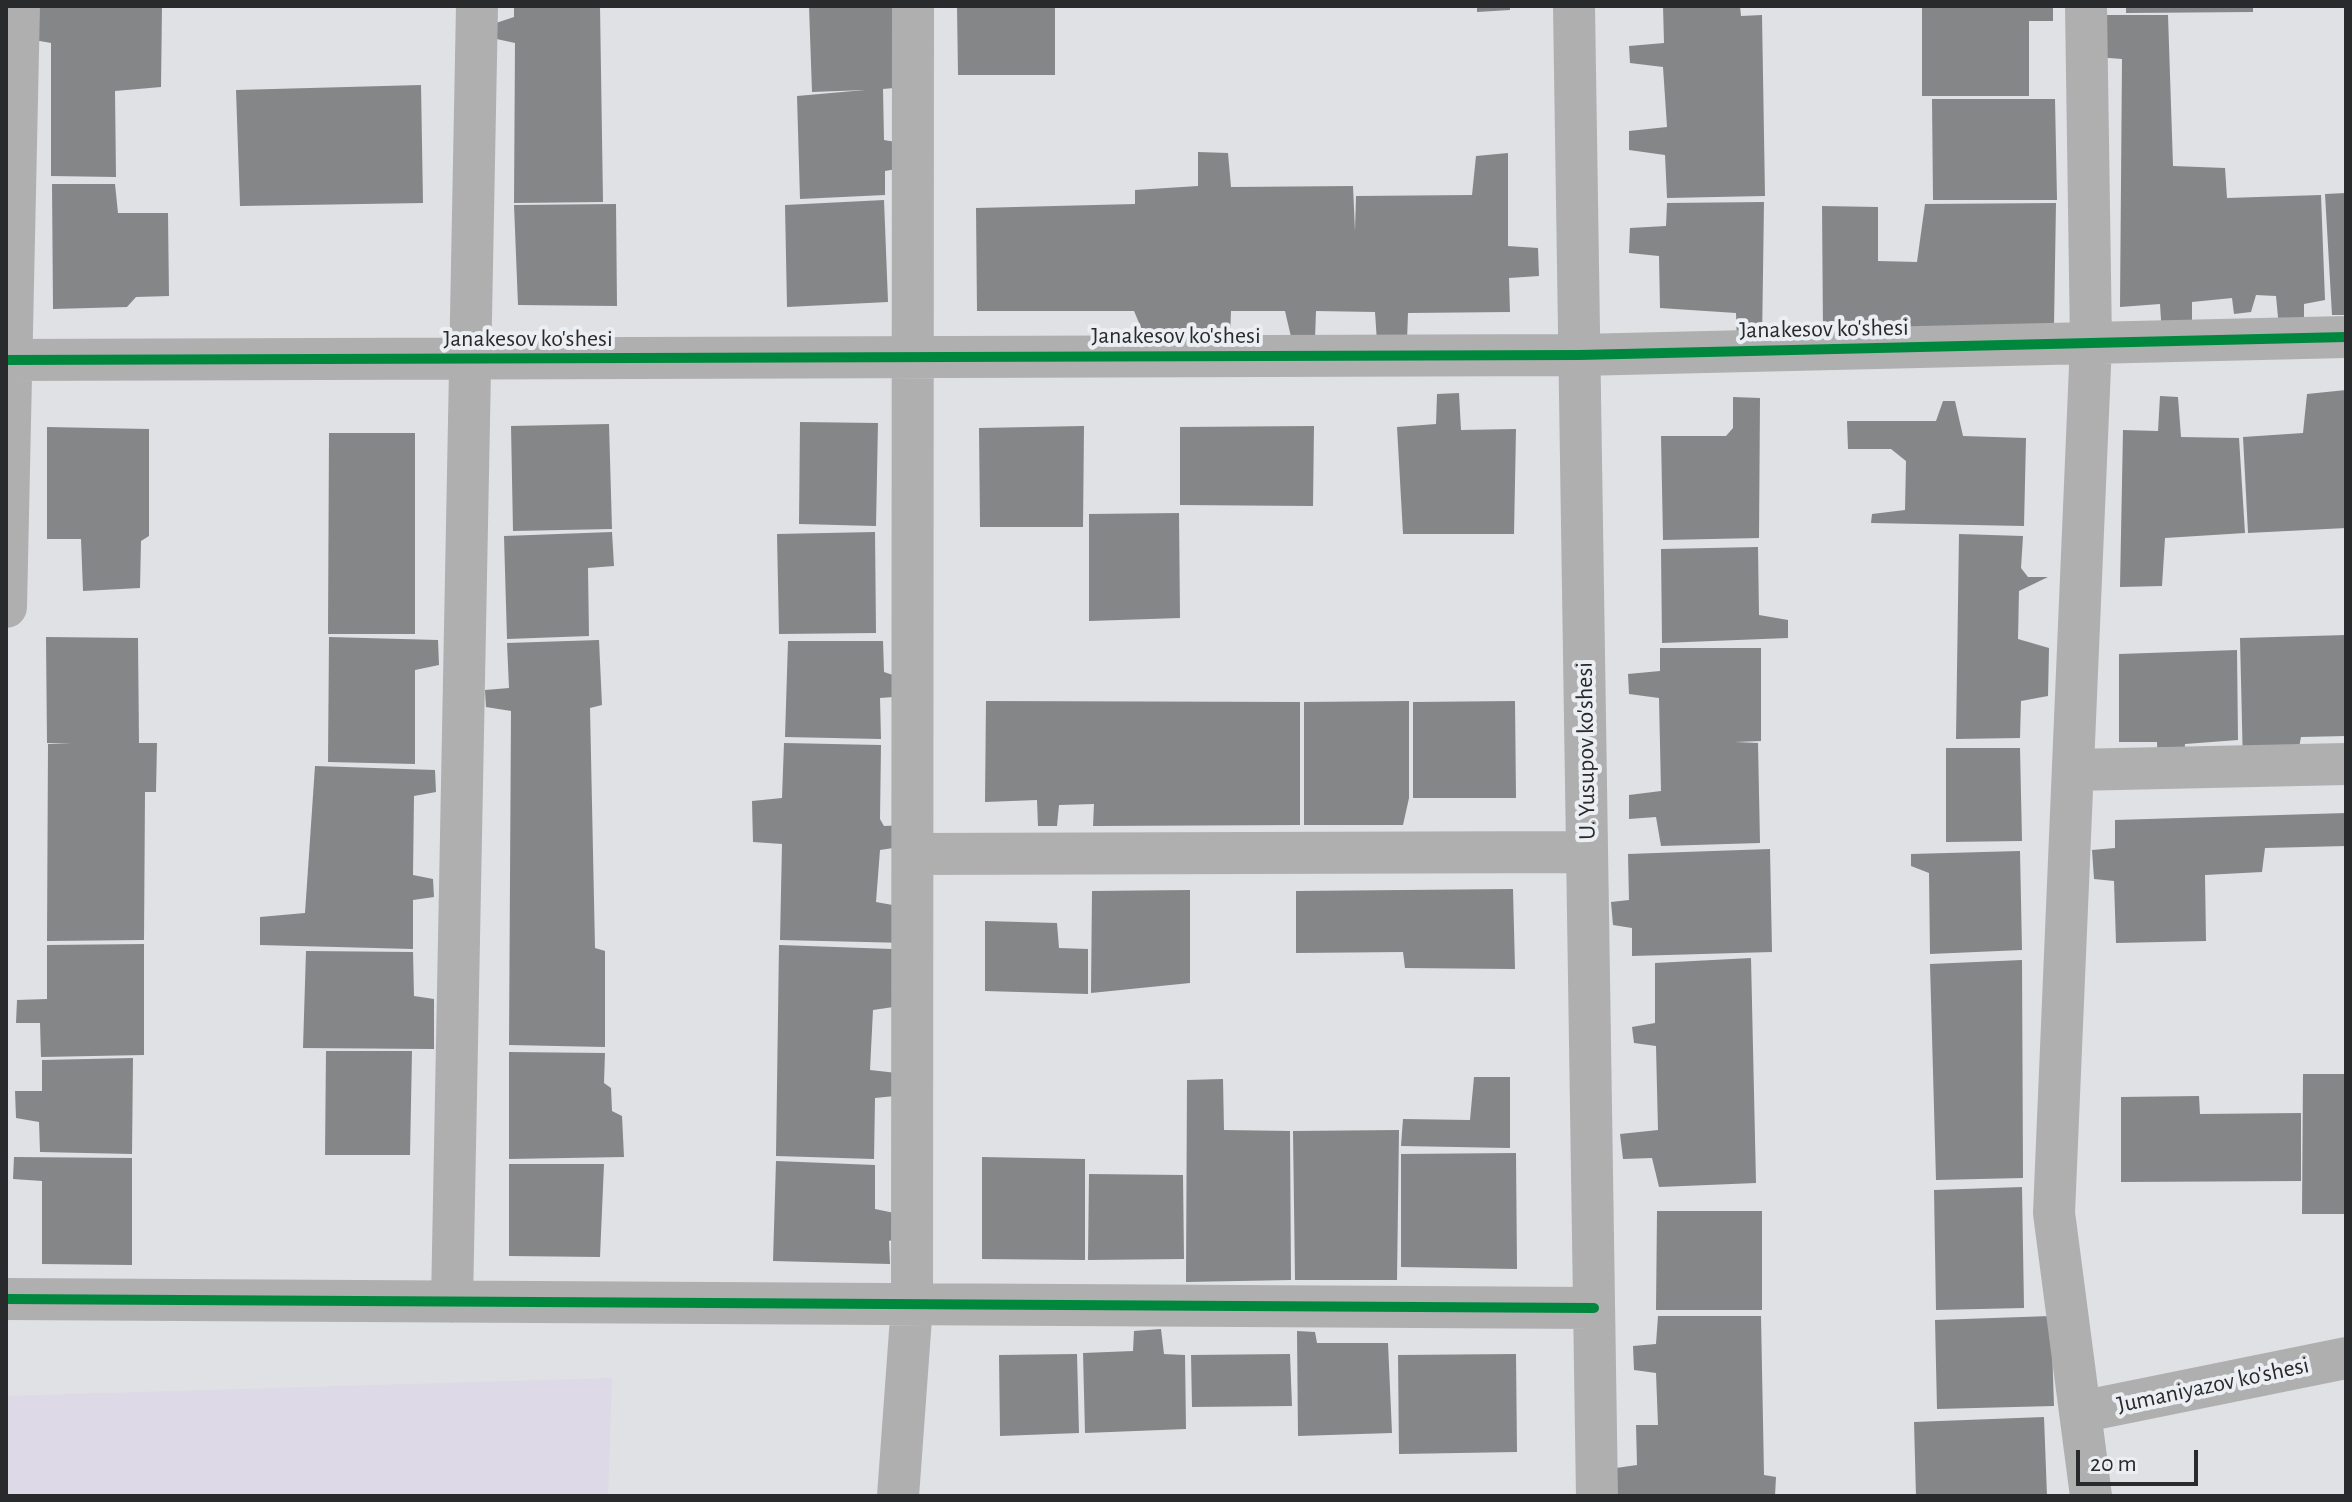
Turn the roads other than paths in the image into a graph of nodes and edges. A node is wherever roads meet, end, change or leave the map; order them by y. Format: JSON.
{"nodes":[{"id":1,"x":19,"y":6,"type":"edge"},
{"id":2,"x":477,"y":6,"type":"edge"},
{"id":3,"x":913,"y":6,"type":"edge"},
{"id":4,"x":1574,"y":6,"type":"edge"},
{"id":5,"x":2086,"y":6,"type":"edge"},
{"id":6,"x":2346,"y":337,"type":"edge"},
{"id":7,"x":2091,"y":343,"type":"junction"},
{"id":8,"x":1579,"y":355,"type":"junction"},
{"id":9,"x":916,"y":357,"type":"junction"},
{"id":10,"x":471,"y":359,"type":"junction"},
{"id":11,"x":9,"y":360,"type":"edge"},
{"id":12,"x":6,"y":607,"type":"edge"},
{"id":13,"x":2346,"y":764,"type":"edge"},
{"id":14,"x":2073,"y":770,"type":"junction"},
{"id":15,"x":1587,"y":852,"type":"junction"},
{"id":16,"x":914,"y":854,"type":"junction"},
{"id":17,"x":6,"y":1299,"type":"edge"},
{"id":18,"x":452,"y":1302,"type":"junction"},
{"id":19,"x":912,"y":1304,"type":"junction"},
{"id":20,"x":1594,"y":1308,"type":"junction"},
{"id":21,"x":2346,"y":1358,"type":"edge"},
{"id":22,"x":2080,"y":1412,"type":"junction"},
{"id":23,"x":898,"y":1496,"type":"edge"},
{"id":24,"x":1597,"y":1496,"type":"edge"},
{"id":25,"x":2091,"y":1496,"type":"edge"}],
"edges":[{"from":1,"to":11,"type":"street"},
{"from":2,"to":10,"type":"street"},
{"from":3,"to":9,"type":"street"},
{"from":4,"to":8,"type":"street","name":"U. Yusupov ko'shesi"},
{"from":5,"to":7,"type":"street"},
{"from":6,"to":7,"type":"street","name":"Janakesov ko'shesi"},
{"from":7,"to":8,"type":"street","name":"Janakesov ko'shesi"},
{"from":7,"to":14,"type":"street"},
{"from":8,"to":9,"type":"street","name":"Janakesov ko'shesi"},
{"from":8,"to":15,"type":"street","name":"U. Yusupov ko'shesi"},
{"from":9,"to":10,"type":"street","name":"Janakesov ko'shesi"},
{"from":9,"to":16,"type":"street"},
{"from":10,"to":11,"type":"street","name":"Janakesov ko'shesi"},
{"from":10,"to":18,"type":"street"},
{"from":11,"to":12,"type":"street"},
{"from":13,"to":14,"type":"street"},
{"from":14,"to":22,"type":"street"},
{"from":15,"to":16,"type":"street"},
{"from":15,"to":20,"type":"street","name":"U. Yusupov ko'shesi"},
{"from":16,"to":19,"type":"street"},
{"from":17,"to":18,"type":"street"},
{"from":18,"to":19,"type":"street"},
{"from":19,"to":20,"type":"street"},
{"from":19,"to":23,"type":"street"},
{"from":20,"to":24,"type":"street","name":"U. Yusupov ko'shesi"},
{"from":21,"to":22,"type":"street","name":"Jumaniyazov ko'shesi"},
{"from":22,"to":25,"type":"street"}]}
